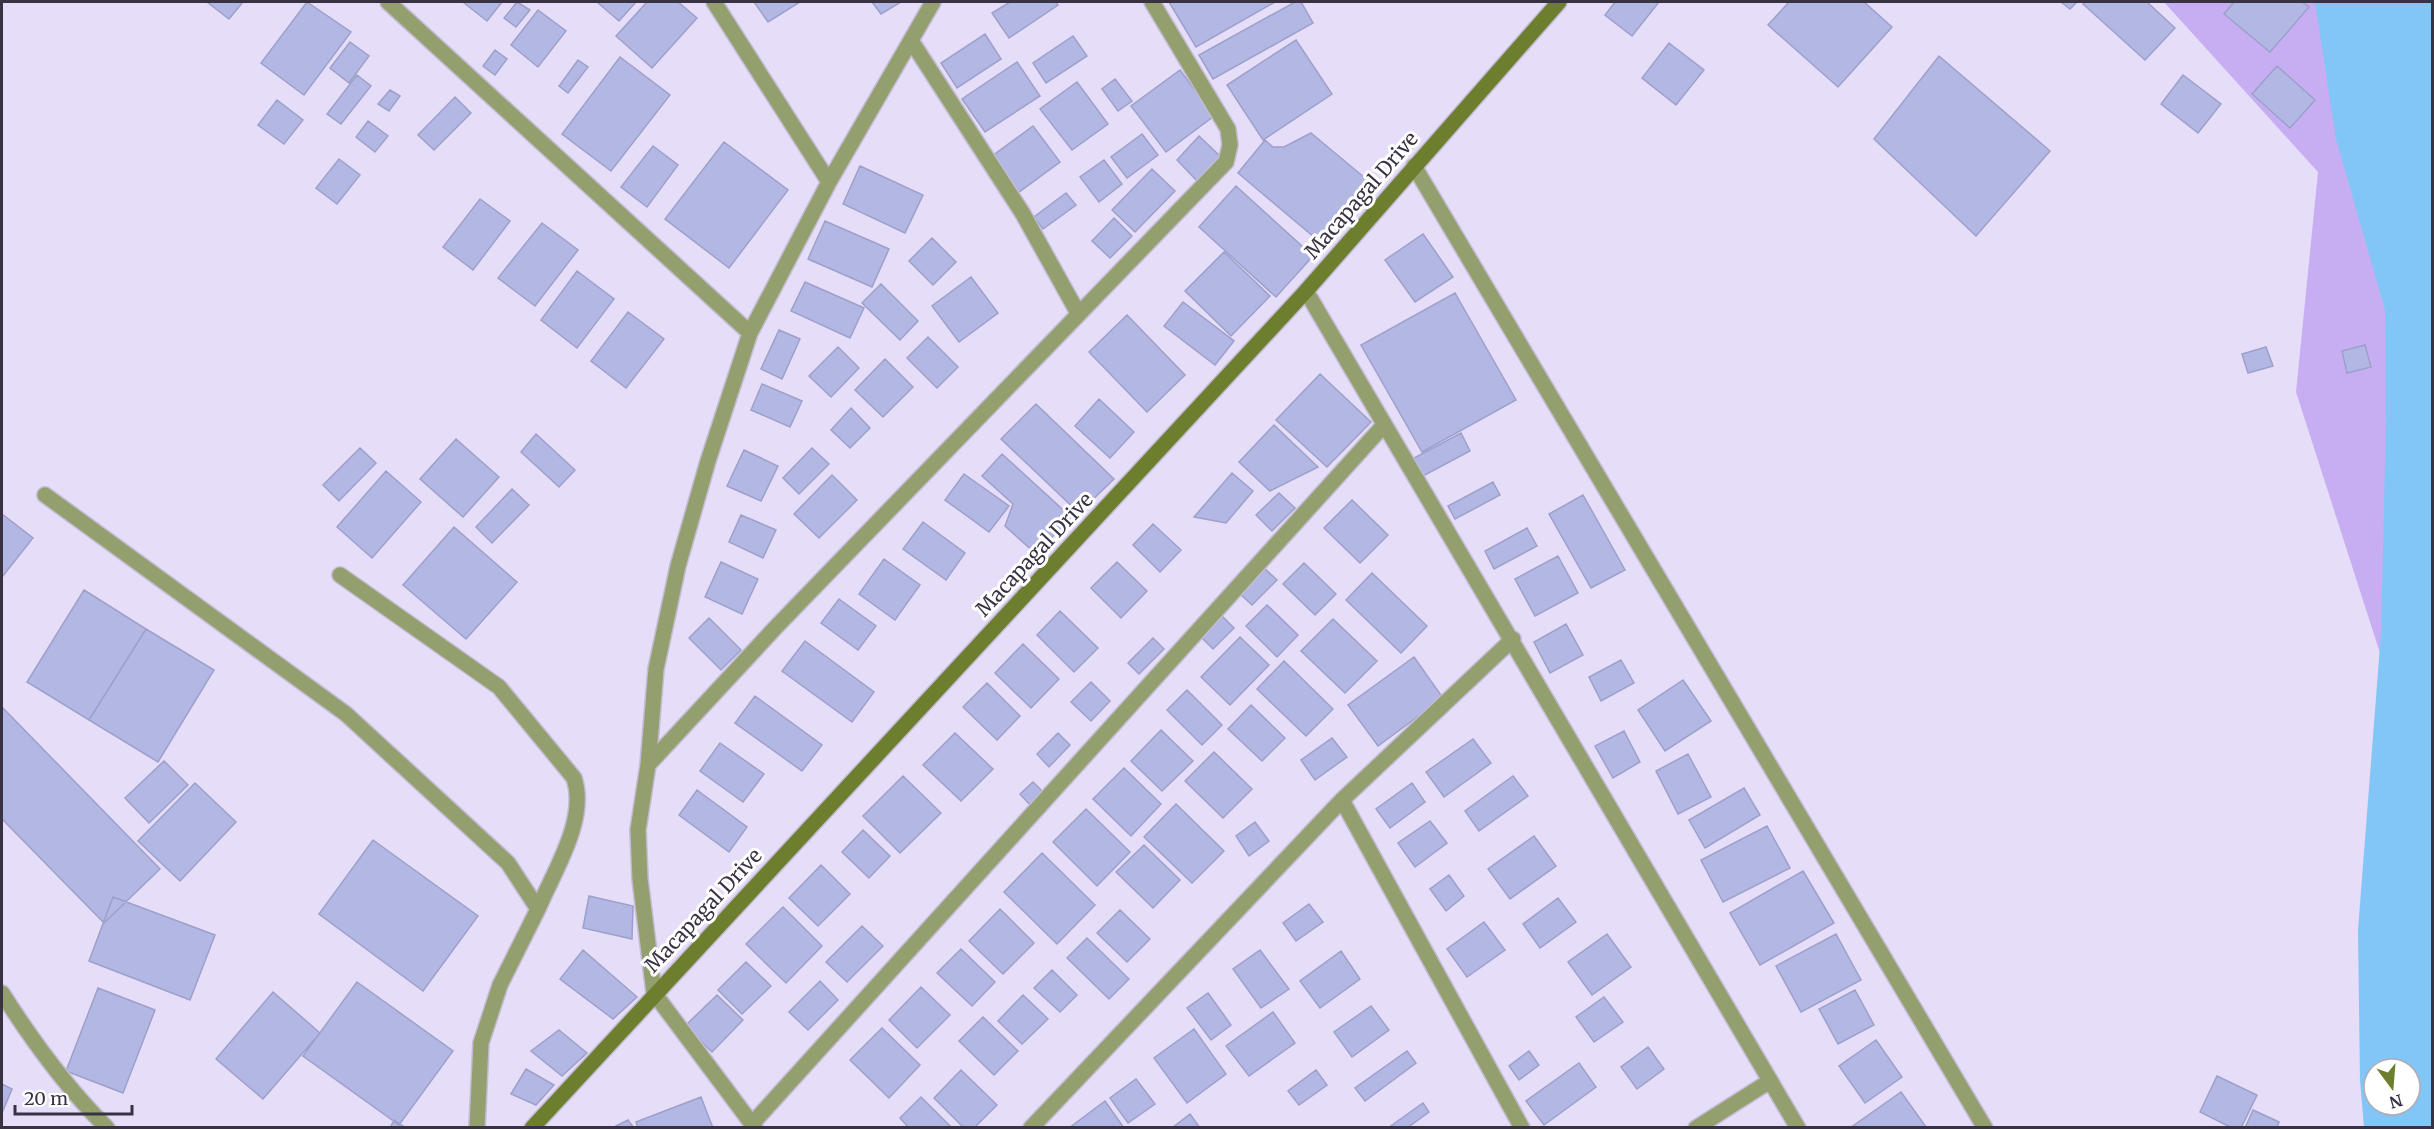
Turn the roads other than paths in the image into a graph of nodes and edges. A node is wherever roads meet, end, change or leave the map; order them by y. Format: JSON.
{"nodes":[{"id":1,"x":388,"y":2,"type":"edge"},
{"id":2,"x":714,"y":2,"type":"edge"},
{"id":3,"x":933,"y":2,"type":"edge"},
{"id":4,"x":1152,"y":2,"type":"edge"},
{"id":5,"x":1559,"y":2,"type":"edge"},
{"id":6,"x":912,"y":42,"type":"junction"},
{"id":7,"x":1414,"y":166,"type":"junction"},
{"id":8,"x":830,"y":182,"type":"junction"},
{"id":9,"x":1306,"y":291,"type":"junction"},
{"id":10,"x":1078,"y":314,"type":"junction"},
{"id":11,"x":750,"y":333,"type":"junction"},
{"id":12,"x":1384,"y":425,"type":"junction"},
{"id":13,"x":45,"y":495,"type":"dead end"},
{"id":14,"x":340,"y":575,"type":"dead end"},
{"id":15,"x":1513,"y":639,"type":"junction"},
{"id":16,"x":648,"y":765,"type":"junction"},
{"id":17,"x":1342,"y":800,"type":"junction"},
{"id":18,"x":538,"y":909,"type":"junction"},
{"id":19,"x":2,"y":993,"type":"edge"},
{"id":20,"x":654,"y":993,"type":"junction"},
{"id":21,"x":1770,"y":1081,"type":"junction"},
{"id":22,"x":754,"y":1126,"type":"edge"},
{"id":23,"x":107,"y":1128,"type":"edge"},
{"id":24,"x":477,"y":1128,"type":"edge"},
{"id":25,"x":532,"y":1128,"type":"edge"},
{"id":26,"x":1031,"y":1128,"type":"edge"},
{"id":27,"x":1522,"y":1128,"type":"edge"},
{"id":28,"x":1696,"y":1128,"type":"edge"},
{"id":29,"x":1798,"y":1128,"type":"edge"},
{"id":30,"x":1986,"y":1128,"type":"edge"}],
"edges":[{"from":1,"to":11,"type":"street"},
{"from":2,"to":8,"type":"street"},
{"from":3,"to":6,"type":"street"},
{"from":4,"to":10,"type":"street"},
{"from":5,"to":7,"type":"main road","name":"Macapagal Drive"},
{"from":6,"to":8,"type":"street"},
{"from":6,"to":10,"type":"street"},
{"from":7,"to":9,"type":"main road","name":"Macapagal Drive"},
{"from":7,"to":30,"type":"street"},
{"from":8,"to":11,"type":"street"},
{"from":9,"to":12,"type":"street"},
{"from":9,"to":20,"type":"main road","name":"Macapagal Drive"},
{"from":10,"to":16,"type":"street"},
{"from":11,"to":16,"type":"street"},
{"from":12,"to":15,"type":"street"},
{"from":12,"to":22,"type":"street"},
{"from":13,"to":18,"type":"street"},
{"from":14,"to":18,"type":"street"},
{"from":15,"to":17,"type":"street"},
{"from":15,"to":21,"type":"street"},
{"from":16,"to":20,"type":"street"},
{"from":17,"to":26,"type":"street"},
{"from":17,"to":27,"type":"street"},
{"from":18,"to":24,"type":"street"},
{"from":19,"to":23,"type":"street"},
{"from":20,"to":22,"type":"street"},
{"from":20,"to":25,"type":"main road","name":"Macapagal Drive"},
{"from":21,"to":28,"type":"street"},
{"from":21,"to":29,"type":"street"}]}
